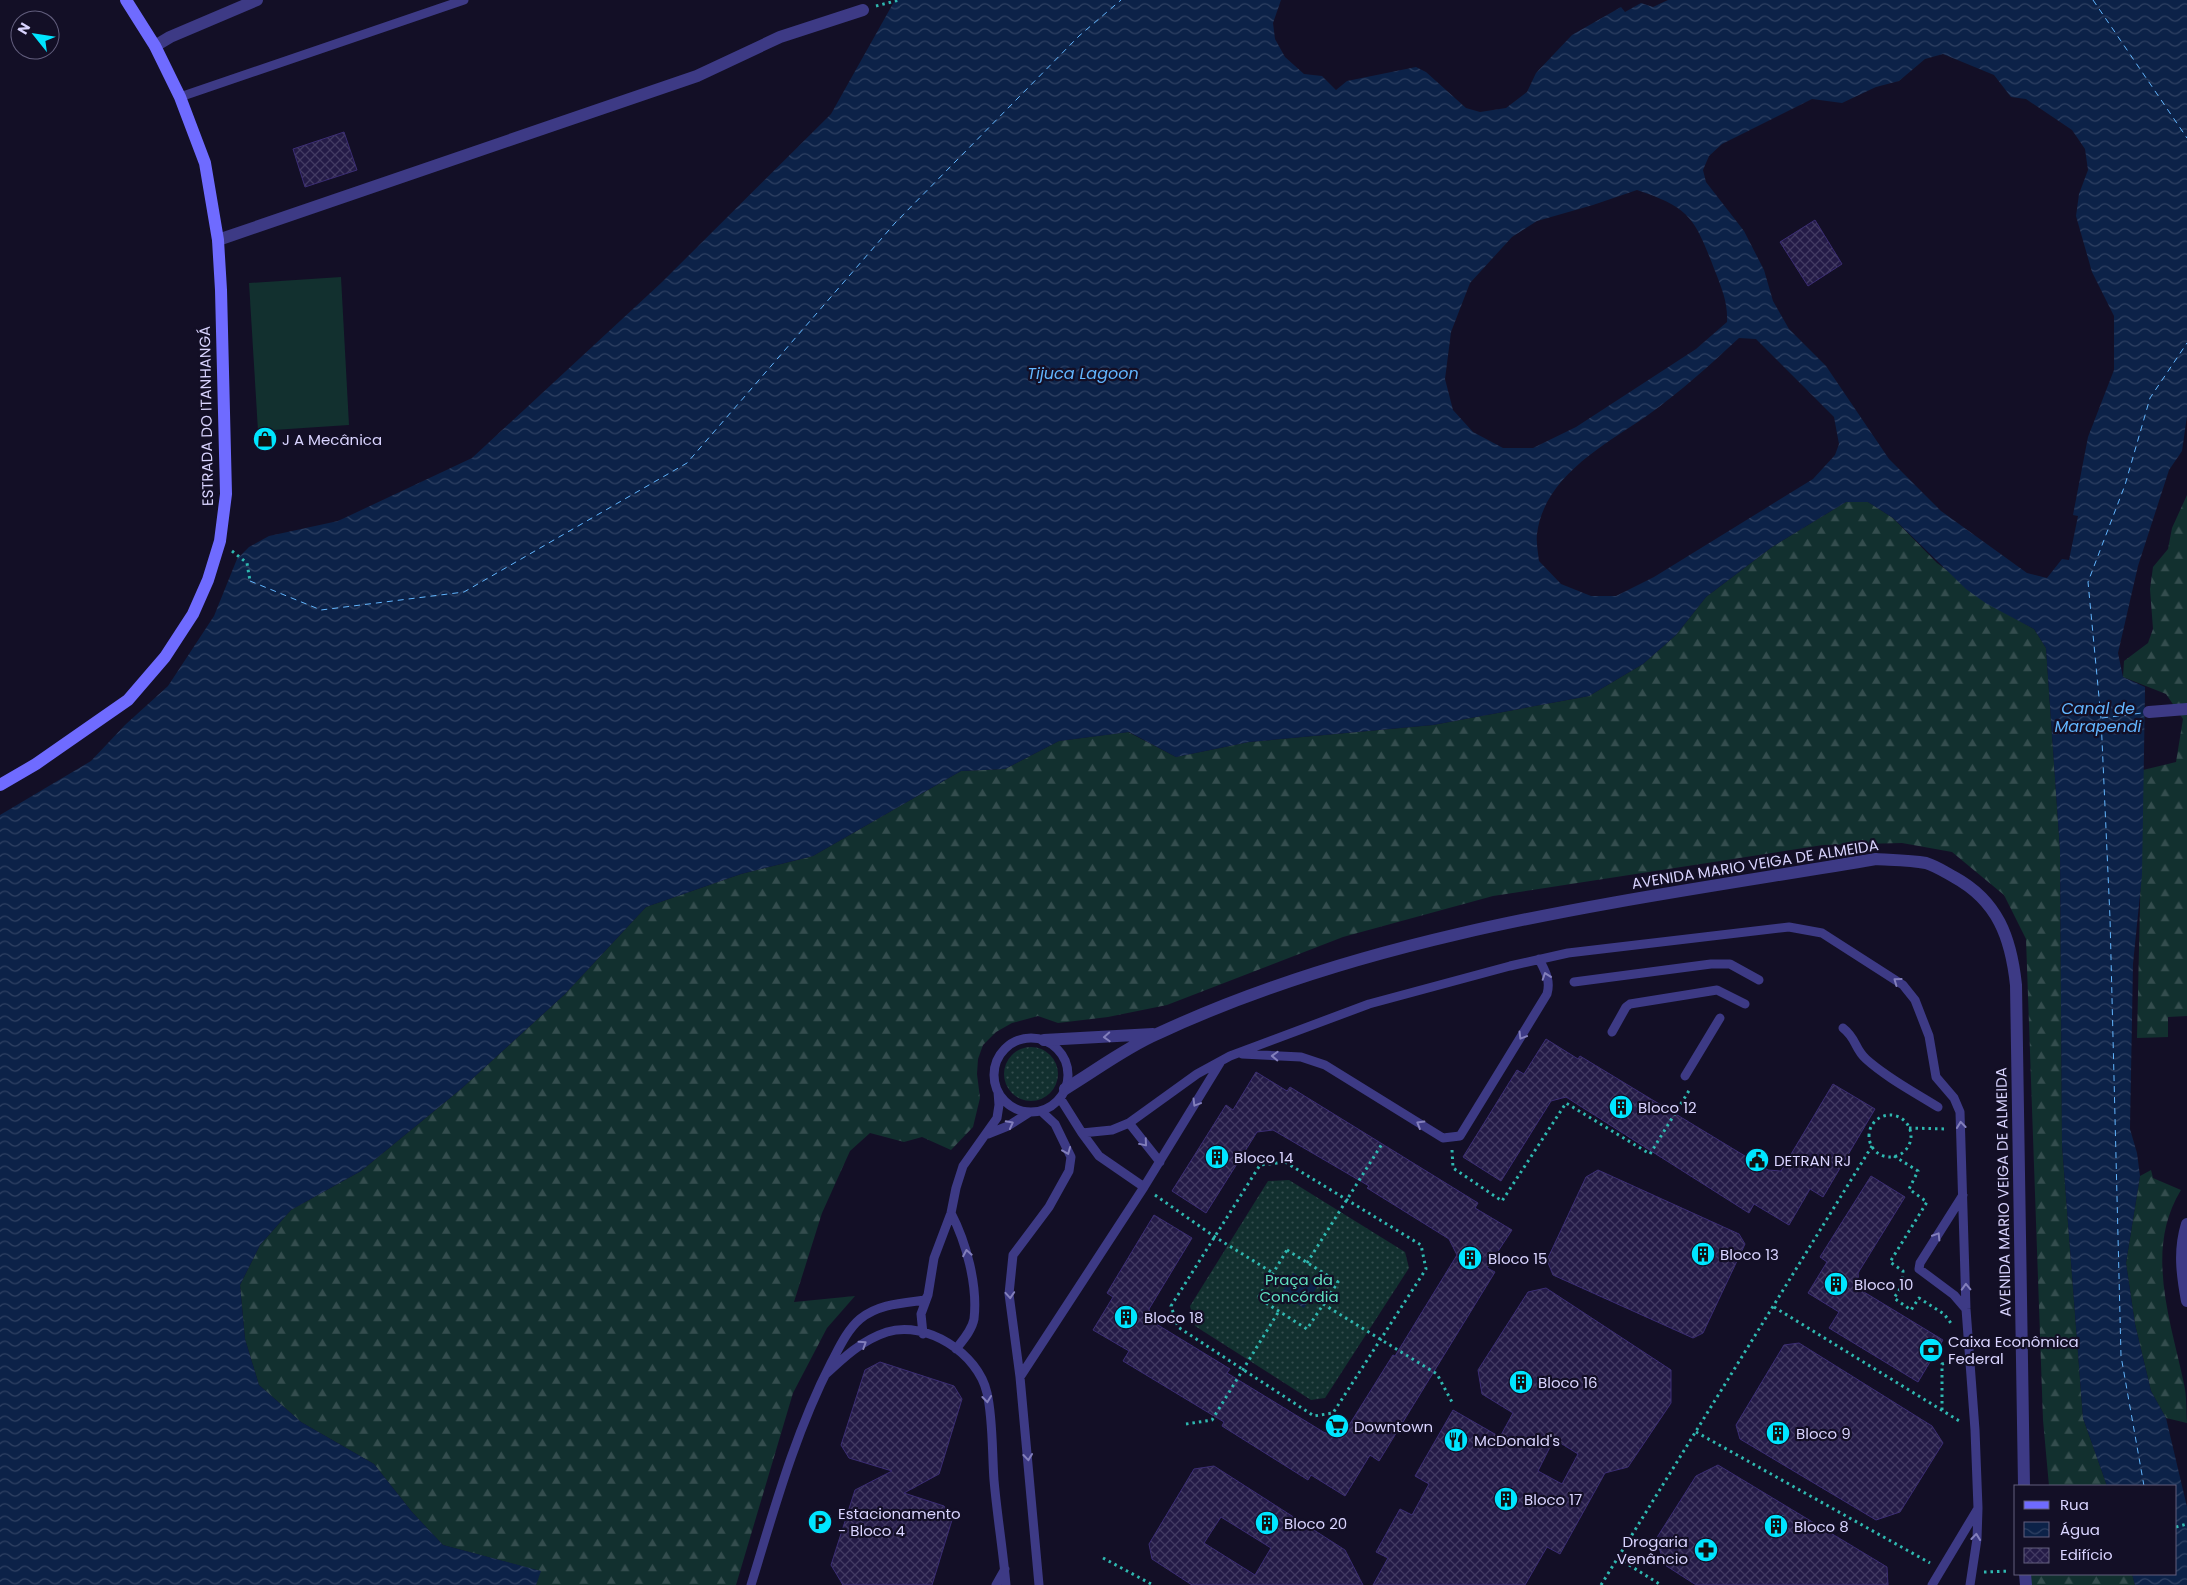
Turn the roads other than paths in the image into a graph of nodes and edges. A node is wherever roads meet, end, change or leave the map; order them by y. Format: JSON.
{"nodes":[{"id":1,"x":126,"y":0,"type":"edge"},
{"id":2,"x":257,"y":0,"type":"edge"},
{"id":3,"x":464,"y":0,"type":"edge"},
{"id":4,"x":863,"y":10,"type":"road end"},
{"id":5,"x":155,"y":46,"type":"junction"},
{"id":6,"x":180,"y":97,"type":"junction"},
{"id":7,"x":218,"y":240,"type":"junction"},
{"id":8,"x":2187,"y":709,"type":"edge"},
{"id":9,"x":2149,"y":712,"type":"dead end"},
{"id":10,"x":0,"y":785,"type":"edge"},
{"id":11,"x":1539,"y":958,"type":"junction"},
{"id":12,"x":1759,"y":980,"type":"dead end"},
{"id":13,"x":1574,"y":982,"type":"dead end"},
{"id":14,"x":1745,"y":1004,"type":"dead end"},
{"id":15,"x":1720,"y":1018,"type":"dead end"},
{"id":16,"x":1843,"y":1028,"type":"dead end"},
{"id":17,"x":1612,"y":1032,"type":"dead end"},
{"id":18,"x":1155,"y":1034,"type":"junction"},
{"id":19,"x":1044,"y":1040,"type":"junction"},
{"id":20,"x":1237,"y":1054,"type":"junction"},
{"id":21,"x":1221,"y":1061,"type":"junction"},
{"id":22,"x":1685,"y":1076,"type":"dead end"},
{"id":23,"x":998,"y":1092,"type":"junction"},
{"id":24,"x":1063,"y":1094,"type":"junction"},
{"id":25,"x":1938,"y":1107,"type":"dead end"},
{"id":26,"x":1042,"y":1110,"type":"junction"},
{"id":27,"x":1030,"y":1112,"type":"junction"},
{"id":28,"x":1129,"y":1123,"type":"junction"},
{"id":29,"x":1082,"y":1133,"type":"junction"},
{"id":30,"x":988,"y":1134,"type":"junction"},
{"id":31,"x":1160,"y":1162,"type":"junction"},
{"id":32,"x":1144,"y":1187,"type":"junction"},
{"id":33,"x":1963,"y":1194,"type":"junction"},
{"id":34,"x":951,"y":1213,"type":"junction"},
{"id":35,"x":2187,"y":1224,"type":"edge"},
{"id":36,"x":928,"y":1295,"type":"junction"},
{"id":37,"x":2187,"y":1301,"type":"edge"},
{"id":38,"x":1966,"y":1309,"type":"junction"},
{"id":39,"x":923,"y":1334,"type":"junction"},
{"id":40,"x":956,"y":1349,"type":"junction"},
{"id":41,"x":825,"y":1375,"type":"junction"},
{"id":42,"x":1020,"y":1377,"type":"junction"},
{"id":43,"x":2024,"y":1485,"type":"edge"},
{"id":44,"x":1978,"y":1508,"type":"junction"},
{"id":45,"x":1005,"y":1569,"type":"junction"},
{"id":46,"x":751,"y":1585,"type":"edge"},
{"id":47,"x":996,"y":1585,"type":"edge"},
{"id":48,"x":1006,"y":1585,"type":"edge"},
{"id":49,"x":1039,"y":1585,"type":"edge"},
{"id":50,"x":1932,"y":1585,"type":"edge"},
{"id":51,"x":1970,"y":1585,"type":"edge"}],
"edges":[{"from":1,"to":5,"type":"main road","name":"ESTRADA DO ITANHANGÁ"},
{"from":2,"to":5,"type":"street"},
{"from":3,"to":6,"type":"lane"},
{"from":4,"to":7,"type":"street"},
{"from":5,"to":6,"type":"main road","name":"ESTRADA DO ITANHANGÁ"},
{"from":6,"to":7,"type":"main road","name":"ESTRADA DO ITANHANGÁ"},
{"from":7,"to":10,"type":"main road","name":"ESTRADA DO ITANHANGÁ"},
{"from":8,"to":9,"type":"street"},
{"from":11,"to":20,"type":"lane"},
{"from":11,"to":20,"type":"lane","one_way":true},
{"from":33,"to":11,"type":"lane","one_way":true},
{"from":12,"to":13,"type":"lane"},
{"from":14,"to":17,"type":"lane"},
{"from":15,"to":22,"type":"lane"},
{"from":16,"to":25,"type":"lane"},
{"from":18,"to":19,"type":"street","name":"AVENIDA MARIO VEIGA DE ALMEIDA","one_way":true},
{"from":18,"to":24,"type":"street","name":"AVENIDA MARIO VEIGA DE ALMEIDA"},
{"from":18,"to":43,"type":"street","name":"AVENIDA MARIO VEIGA DE ALMEIDA"},
{"from":19,"to":23,"type":"lane"},
{"from":19,"to":24,"type":"lane"},
{"from":20,"to":21,"type":"lane"},
{"from":21,"to":28,"type":"lane"},
{"from":21,"to":31,"type":"lane","one_way":true},
{"from":23,"to":27,"type":"lane"},
{"from":23,"to":30,"type":"lane"},
{"from":24,"to":26,"type":"lane"},
{"from":24,"to":29,"type":"lane"},
{"from":26,"to":27,"type":"lane"},
{"from":26,"to":42,"type":"lane","one_way":true},
{"from":30,"to":27,"type":"lane","one_way":true},
{"from":28,"to":29,"type":"lane"},
{"from":28,"to":31,"type":"lane","one_way":true},
{"from":29,"to":32,"type":"lane"},
{"from":30,"to":34,"type":"lane"},
{"from":31,"to":32,"type":"lane"},
{"from":32,"to":42,"type":"lane"},
{"from":38,"to":33,"type":"lane","one_way":true},
{"from":38,"to":33,"type":"lane","one_way":true},
{"from":34,"to":36,"type":"lane"},
{"from":40,"to":34,"type":"lane","one_way":true},
{"from":35,"to":37,"type":"street"},
{"from":36,"to":39,"type":"lane"},
{"from":36,"to":41,"type":"lane"},
{"from":38,"to":44,"type":"lane"},
{"from":39,"to":40,"type":"lane"},
{"from":41,"to":39,"type":"lane","one_way":true},
{"from":40,"to":45,"type":"lane","one_way":true},
{"from":41,"to":46,"type":"lane"},
{"from":42,"to":49,"type":"lane","one_way":true},
{"from":44,"to":50,"type":"lane"},
{"from":51,"to":44,"type":"lane","one_way":true},
{"from":45,"to":47,"type":"lane"},
{"from":45,"to":48,"type":"lane"}]}
